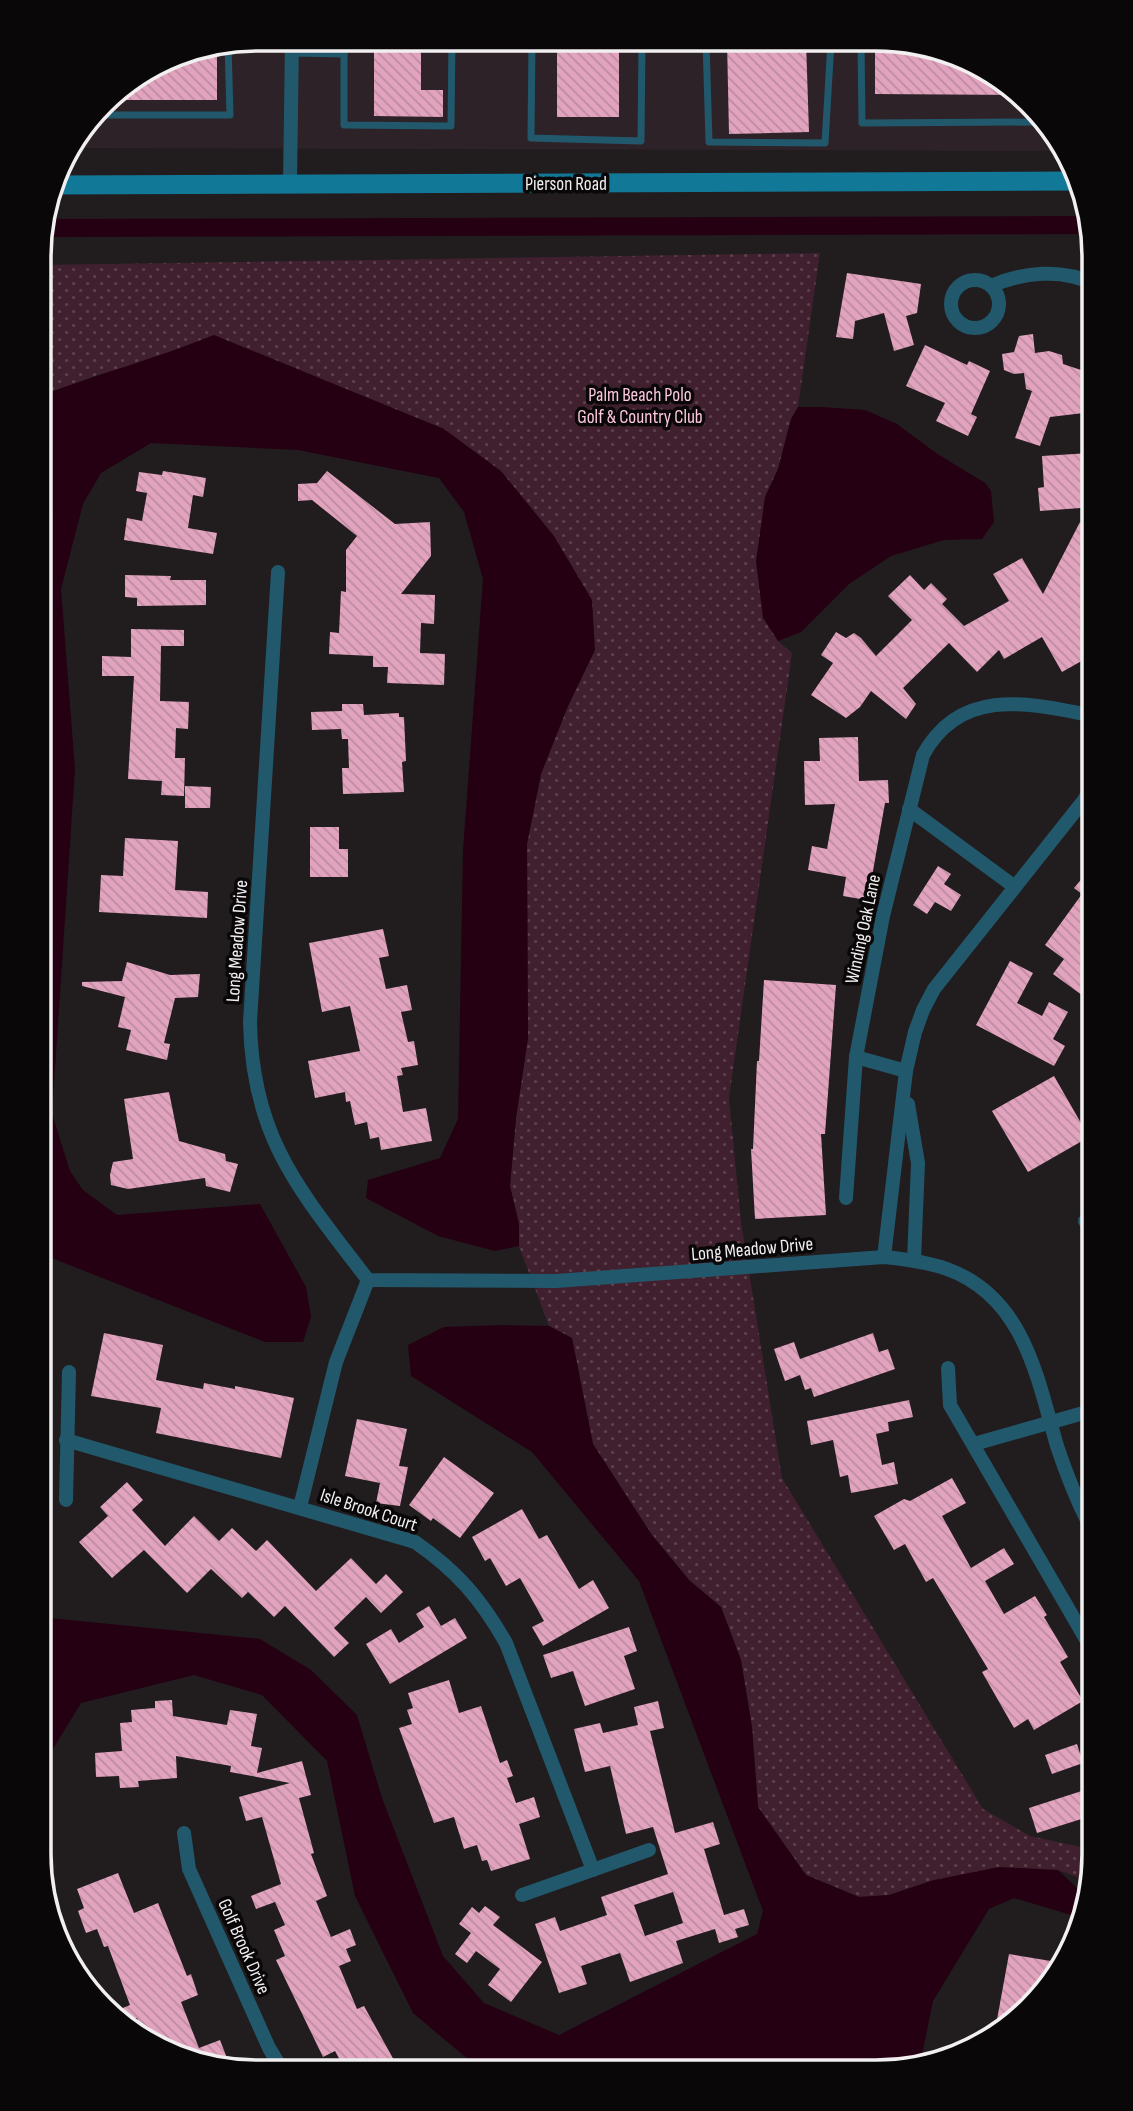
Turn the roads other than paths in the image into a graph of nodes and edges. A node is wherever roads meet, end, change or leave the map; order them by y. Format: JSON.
{"nodes":[{"id":1,"x":292,"y":51,"type":"edge"},
{"id":2,"x":324,"y":51,"type":"edge"},
{"id":3,"x":453,"y":51,"type":"edge"},
{"id":4,"x":532,"y":51,"type":"edge"},
{"id":5,"x":642,"y":51,"type":"edge"},
{"id":6,"x":706,"y":51,"type":"edge"},
{"id":7,"x":830,"y":51,"type":"edge"},
{"id":8,"x":861,"y":51,"type":"edge"},
{"id":9,"x":228,"y":53,"type":"edge"},
{"id":10,"x":344,"y":54,"type":"joint"},
{"id":11,"x":107,"y":115,"type":"edge"},
{"id":12,"x":1032,"y":122,"type":"edge"},
{"id":13,"x":1067,"y":181,"type":"edge"},
{"id":14,"x":290,"y":184,"type":"junction"},
{"id":15,"x":64,"y":185,"type":"edge"},
{"id":16,"x":1082,"y":279,"type":"edge"},
{"id":17,"x":990,"y":286,"type":"dead end"},
{"id":18,"x":278,"y":572,"type":"dead end"},
{"id":19,"x":1082,"y":714,"type":"edge"},
{"id":20,"x":1082,"y":803,"type":"edge"},
{"id":21,"x":909,"y":809,"type":"junction"},
{"id":22,"x":1015,"y":887,"type":"junction"},
{"id":23,"x":856,"y":1057,"type":"junction"},
{"id":24,"x":906,"y":1071,"type":"junction"},
{"id":25,"x":905,"y":1089,"type":"junction"},
{"id":26,"x":846,"y":1198,"type":"dead end"},
{"id":27,"x":884,"y":1257,"type":"junction"},
{"id":28,"x":914,"y":1260,"type":"junction"},
{"id":29,"x":368,"y":1280,"type":"junction"},
{"id":30,"x":948,"y":1368,"type":"dead end"},
{"id":31,"x":69,"y":1372,"type":"dead end"},
{"id":32,"x":1082,"y":1413,"type":"edge"},
{"id":33,"x":1050,"y":1421,"type":"junction"},
{"id":34,"x":66,"y":1440,"type":"junction"},
{"id":35,"x":974,"y":1444,"type":"junction"},
{"id":36,"x":66,"y":1500,"type":"dead end"},
{"id":37,"x":300,"y":1507,"type":"junction"},
{"id":38,"x":1082,"y":1509,"type":"edge"},
{"id":39,"x":1082,"y":1632,"type":"edge"},
{"id":40,"x":184,"y":1833,"type":"dead end"},
{"id":41,"x":649,"y":1850,"type":"dead end"},
{"id":42,"x":593,"y":1870,"type":"junction"},
{"id":43,"x":522,"y":1895,"type":"dead end"},
{"id":44,"x":276,"y":2060,"type":"edge"}],
"edges":[{"from":1,"to":14,"type":"street"},
{"from":2,"to":10,"type":"lane"},
{"from":3,"to":10,"type":"lane"},
{"from":4,"to":5,"type":"lane"},
{"from":6,"to":7,"type":"lane"},
{"from":8,"to":12,"type":"lane"},
{"from":9,"to":11,"type":"lane"},
{"from":13,"to":14,"type":"street","name":"Pierson Road"},
{"from":14,"to":15,"type":"street","name":"Pierson Road"},
{"from":16,"to":17,"type":"street"},
{"from":18,"to":29,"type":"street","name":"Long Meadow Drive"},
{"from":19,"to":21,"type":"street","name":"Winding Oak Lane"},
{"from":20,"to":22,"type":"street"},
{"from":21,"to":22,"type":"street"},
{"from":21,"to":23,"type":"street","name":"Winding Oak Lane"},
{"from":22,"to":24,"type":"street"},
{"from":23,"to":24,"type":"street"},
{"from":23,"to":26,"type":"street","name":"Winding Oak Lane"},
{"from":24,"to":25,"type":"street"},
{"from":25,"to":27,"type":"street"},
{"from":25,"to":28,"type":"street"},
{"from":27,"to":28,"type":"street","name":"Long Meadow Drive"},
{"from":27,"to":29,"type":"street","name":"Long Meadow Drive"},
{"from":28,"to":33,"type":"street","name":"Long Meadow Drive"},
{"from":29,"to":37,"type":"street"},
{"from":30,"to":35,"type":"street"},
{"from":31,"to":34,"type":"street"},
{"from":32,"to":33,"type":"street"},
{"from":33,"to":35,"type":"street"},
{"from":33,"to":38,"type":"street","name":"Long Meadow Drive"},
{"from":34,"to":36,"type":"street"},
{"from":34,"to":37,"type":"street","name":"Isle Brook Court"},
{"from":35,"to":39,"type":"street"},
{"from":37,"to":42,"type":"street","name":"Isle Brook Court"},
{"from":40,"to":44,"type":"street","name":"Golf Brook Drive"},
{"from":41,"to":42,"type":"street"},
{"from":42,"to":43,"type":"street"}]}
